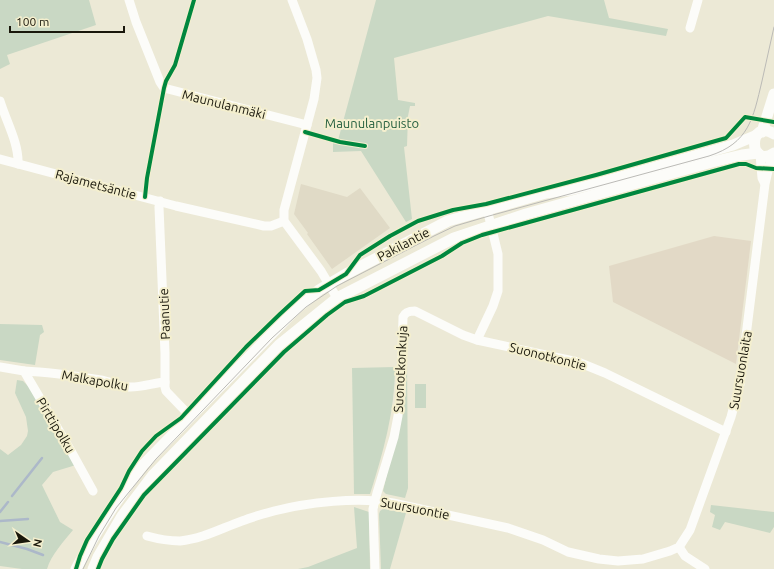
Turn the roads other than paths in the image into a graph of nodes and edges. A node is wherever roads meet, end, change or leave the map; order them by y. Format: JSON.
{"nodes":[{"id":1,"x":129,"y":0,"type":"edge"},
{"id":2,"x":292,"y":0,"type":"edge"},
{"id":3,"x":698,"y":0,"type":"edge"},
{"id":4,"x":690,"y":28,"type":"dead end"},
{"id":5,"x":774,"y":94,"type":"edge"},
{"id":6,"x":0,"y":101,"type":"edge"},
{"id":7,"x":774,"y":119,"type":"edge"},
{"id":8,"x":307,"y":125,"type":"junction"},
{"id":9,"x":759,"y":134,"type":"junction"},
{"id":10,"x":774,"y":134,"type":"edge"},
{"id":11,"x":773,"y":153,"type":"edge"},
{"id":12,"x":759,"y":154,"type":"junction"},
{"id":13,"x":0,"y":159,"type":"edge"},
{"id":14,"x":18,"y":164,"type":"junction"},
{"id":15,"x":765,"y":184,"type":"junction"},
{"id":16,"x":160,"y":201,"type":"junction"},
{"id":17,"x":487,"y":209,"type":"junction"},
{"id":18,"x":284,"y":222,"type":"junction"},
{"id":19,"x":491,"y":225,"type":"junction"},
{"id":20,"x":329,"y":284,"type":"junction"},
{"id":21,"x":337,"y":298,"type":"junction"},
{"id":22,"x":410,"y":311,"type":"joint"},
{"id":23,"x":477,"y":340,"type":"junction"},
{"id":24,"x":0,"y":367,"type":"edge"},
{"id":25,"x":24,"y":371,"type":"junction"},
{"id":26,"x":165,"y":382,"type":"junction"},
{"id":27,"x":191,"y":417,"type":"junction"},
{"id":28,"x":726,"y":432,"type":"junction"},
{"id":29,"x":93,"y":492,"type":"dead end"},
{"id":30,"x":375,"y":500,"type":"junction"},
{"id":31,"x":147,"y":536,"type":"dead end"},
{"id":32,"x":679,"y":547,"type":"junction"},
{"id":33,"x":76,"y":569,"type":"edge"},
{"id":34,"x":92,"y":569,"type":"edge"},
{"id":35,"x":375,"y":569,"type":"edge"},
{"id":36,"x":705,"y":569,"type":"edge"}],
"edges":[{"from":1,"to":8,"type":"street","name":"Maunulanmäki"},
{"from":2,"to":8,"type":"street"},
{"from":3,"to":4,"type":"street"},
{"from":5,"to":9,"type":"main road"},
{"from":6,"to":14,"type":"street"},
{"from":7,"to":10,"type":"main road"},
{"from":8,"to":18,"type":"street"},
{"from":9,"to":10,"type":"main road"},
{"from":9,"to":12,"type":"main road"},
{"from":9,"to":17,"type":"main road","name":"Pakilantie"},
{"from":11,"to":12,"type":"main road","name":"Pakilantie"},
{"from":11,"to":15,"type":"street","name":"Suursuonlaita"},
{"from":12,"to":15,"type":"street","name":"Suursuonlaita"},
{"from":12,"to":19,"type":"main road","name":"Pakilantie"},
{"from":13,"to":14,"type":"street","name":"Rajametsäntie"},
{"from":14,"to":16,"type":"street","name":"Rajametsäntie"},
{"from":15,"to":28,"type":"street","name":"Suursuonlaita"},
{"from":16,"to":18,"type":"street","name":"Rajametsäntie"},
{"from":16,"to":26,"type":"street","name":"Paanutie"},
{"from":17,"to":19,"type":"street"},
{"from":17,"to":20,"type":"main road","name":"Pakilantie"},
{"from":18,"to":20,"type":"street"},
{"from":19,"to":21,"type":"main road","name":"Pakilantie"},
{"from":19,"to":23,"type":"street"},
{"from":20,"to":21,"type":"street"},
{"from":20,"to":27,"type":"main road","name":"Pakilantie"},
{"from":21,"to":34,"type":"main road","name":"Pakilantie"},
{"from":22,"to":23,"type":"street","name":"Suonotkontie"},
{"from":22,"to":30,"type":"street","name":"Suonotkonkuja"},
{"from":23,"to":28,"type":"street","name":"Suonotkontie"},
{"from":24,"to":25,"type":"street"},
{"from":25,"to":26,"type":"street","name":"Malkapolku"},
{"from":25,"to":29,"type":"street","name":"Pirttipolku"},
{"from":26,"to":27,"type":"street","name":"Paanutie"},
{"from":27,"to":33,"type":"main road","name":"Pakilantie"},
{"from":28,"to":32,"type":"street","name":"Suursuonlaita"},
{"from":30,"to":31,"type":"street","name":"Suursuontie"},
{"from":30,"to":32,"type":"street","name":"Suursuontie"},
{"from":30,"to":35,"type":"street","name":"Suonotkonkuja"},
{"from":32,"to":36,"type":"street"}]}
